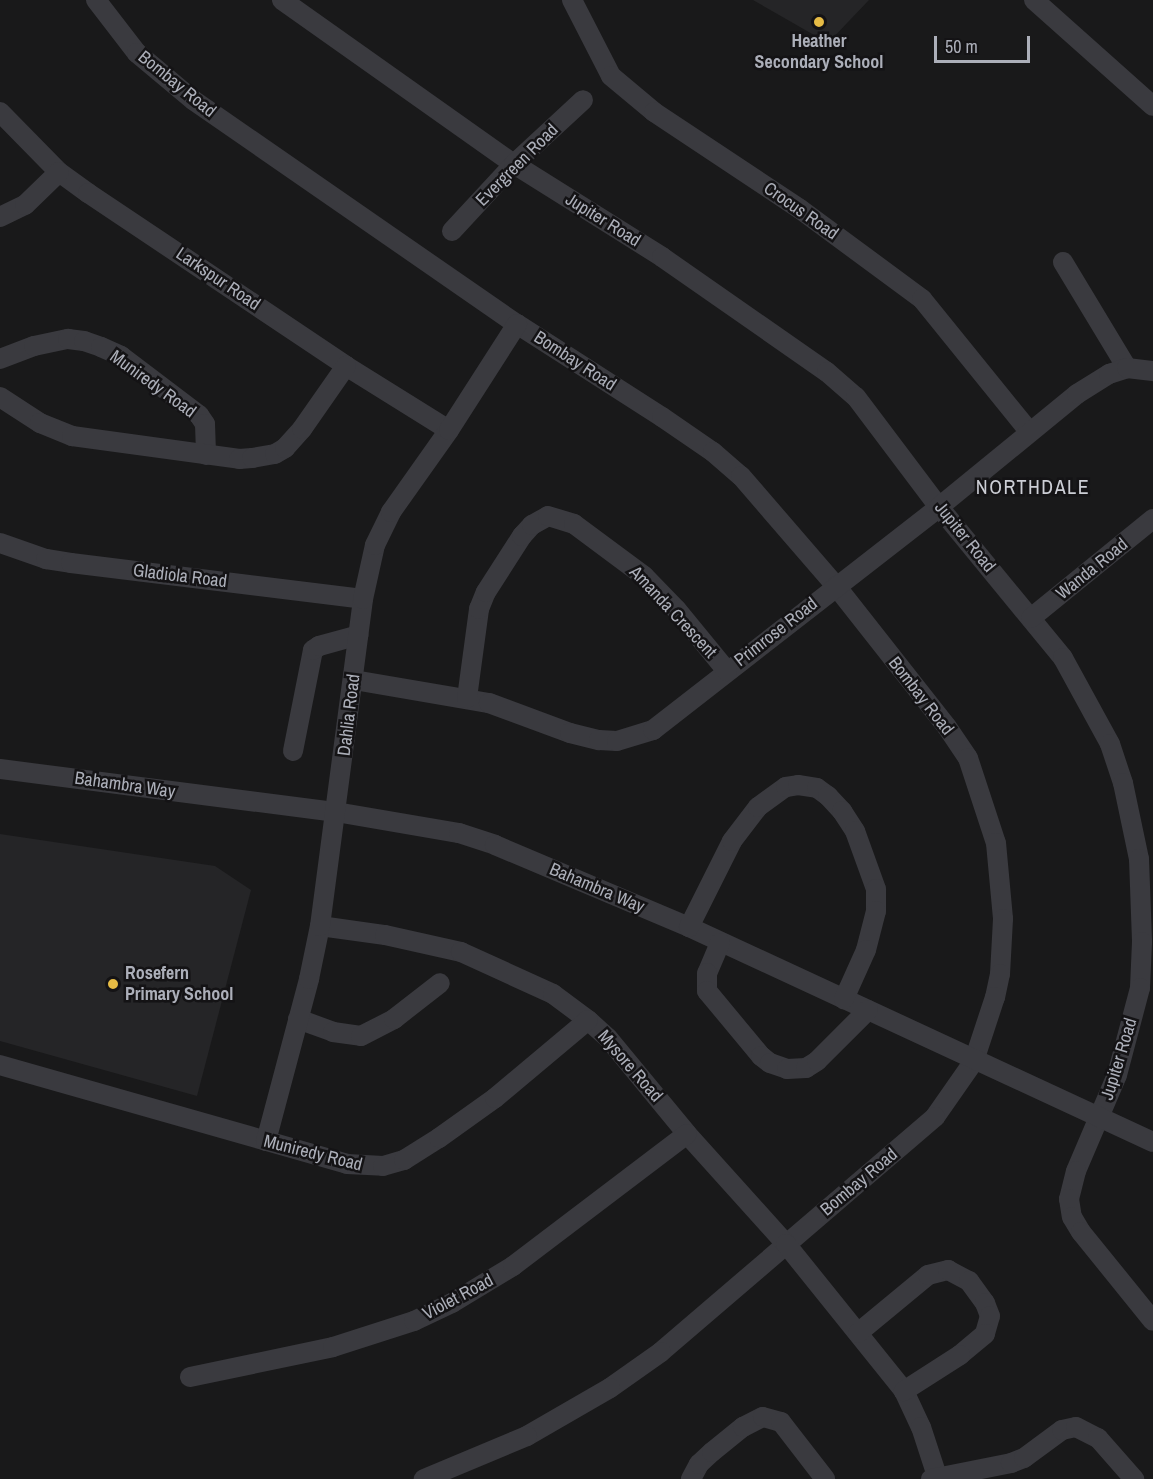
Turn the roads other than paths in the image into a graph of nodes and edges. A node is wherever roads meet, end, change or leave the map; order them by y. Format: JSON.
{"nodes":[{"id":1,"x":96,"y":0,"type":"edge"},
{"id":2,"x":282,"y":0,"type":"edge"},
{"id":3,"x":572,"y":0,"type":"edge"},
{"id":4,"x":1034,"y":0,"type":"edge"},
{"id":5,"x":583,"y":100,"type":"dead end"},
{"id":6,"x":1153,"y":106,"type":"edge"},
{"id":7,"x":0,"y":112,"type":"edge"},
{"id":8,"x":514,"y":164,"type":"junction"},
{"id":9,"x":59,"y":172,"type":"junction"},
{"id":10,"x":0,"y":217,"type":"edge"},
{"id":11,"x":452,"y":231,"type":"dead end"},
{"id":12,"x":1064,"y":262,"type":"dead end"},
{"id":13,"x":517,"y":324,"type":"junction"},
{"id":14,"x":0,"y":359,"type":"edge"},
{"id":15,"x":346,"y":366,"type":"junction"},
{"id":16,"x":1127,"y":368,"type":"junction"},
{"id":17,"x":1153,"y":371,"type":"edge"},
{"id":18,"x":0,"y":397,"type":"edge"},
{"id":19,"x":449,"y":430,"type":"junction"},
{"id":20,"x":1029,"y":431,"type":"junction"},
{"id":21,"x":206,"y":455,"type":"junction"},
{"id":22,"x":939,"y":507,"type":"junction"},
{"id":23,"x":1153,"y":519,"type":"edge"},
{"id":24,"x":0,"y":544,"type":"edge"},
{"id":25,"x":836,"y":586,"type":"junction"},
{"id":26,"x":363,"y":598,"type":"junction"},
{"id":27,"x":1031,"y":618,"type":"junction"},
{"id":28,"x":359,"y":635,"type":"junction"},
{"id":29,"x":727,"y":671,"type":"junction"},
{"id":30,"x":354,"y":680,"type":"junction"},
{"id":31,"x":467,"y":698,"type":"junction"},
{"id":32,"x":293,"y":751,"type":"dead end"},
{"id":33,"x":0,"y":769,"type":"edge"},
{"id":34,"x":336,"y":812,"type":"junction"},
{"id":35,"x":1146,"y":859,"type":"edge"},
{"id":36,"x":320,"y":926,"type":"junction"},
{"id":37,"x":689,"y":927,"type":"junction"},
{"id":38,"x":720,"y":943,"type":"junction"},
{"id":39,"x":440,"y":983,"type":"dead end"},
{"id":40,"x":1147,"y":988,"type":"edge"},
{"id":41,"x":844,"y":999,"type":"junction"},
{"id":42,"x":867,"y":1010,"type":"junction"},
{"id":43,"x":298,"y":1019,"type":"junction"},
{"id":44,"x":588,"y":1020,"type":"junction"},
{"id":45,"x":974,"y":1061,"type":"junction"},
{"id":46,"x":0,"y":1065,"type":"edge"},
{"id":47,"x":1100,"y":1119,"type":"junction"},
{"id":48,"x":687,"y":1134,"type":"junction"},
{"id":49,"x":266,"y":1141,"type":"junction"},
{"id":50,"x":1153,"y":1142,"type":"edge"},
{"id":51,"x":786,"y":1244,"type":"junction"},
{"id":52,"x":1153,"y":1321,"type":"edge"},
{"id":53,"x":858,"y":1333,"type":"junction"},
{"id":54,"x":190,"y":1377,"type":"dead end"},
{"id":55,"x":904,"y":1391,"type":"junction"},
{"id":56,"x":935,"y":1478,"type":"edge"},
{"id":57,"x":424,"y":1479,"type":"edge"},
{"id":58,"x":691,"y":1479,"type":"edge"},
{"id":59,"x":825,"y":1479,"type":"edge"},
{"id":60,"x":1134,"y":1479,"type":"edge"}],
"edges":[{"from":1,"to":13,"type":"street","name":"Bombay Road"},
{"from":2,"to":8,"type":"street","name":"Jupiter Road"},
{"from":3,"to":20,"type":"street","name":"Crocus Road"},
{"from":4,"to":6,"type":"street"},
{"from":5,"to":8,"type":"street","name":"Evergreen Road"},
{"from":7,"to":9,"type":"street","name":"Larkspur Road"},
{"from":8,"to":11,"type":"street","name":"Evergreen Road"},
{"from":8,"to":22,"type":"street","name":"Jupiter Road"},
{"from":9,"to":10,"type":"street"},
{"from":9,"to":15,"type":"street","name":"Larkspur Road"},
{"from":12,"to":16,"type":"street"},
{"from":13,"to":19,"type":"street","name":"Dahlia Road"},
{"from":13,"to":25,"type":"street","name":"Bombay Road"},
{"from":14,"to":21,"type":"street","name":"Muniredy Road"},
{"from":15,"to":19,"type":"street","name":"Larkspur Road"},
{"from":15,"to":21,"type":"street"},
{"from":16,"to":17,"type":"street"},
{"from":16,"to":20,"type":"street","name":"Primrose Road"},
{"from":18,"to":21,"type":"street"},
{"from":19,"to":26,"type":"street","name":"Dahlia Road"},
{"from":20,"to":22,"type":"street","name":"Primrose Road"},
{"from":22,"to":25,"type":"street","name":"Primrose Road"},
{"from":22,"to":27,"type":"street","name":"Jupiter Road"},
{"from":23,"to":27,"type":"street","name":"Wanda Road"},
{"from":24,"to":26,"type":"street","name":"Gladiola Road"},
{"from":25,"to":29,"type":"street","name":"Primrose Road"},
{"from":25,"to":45,"type":"street","name":"Bombay Road"},
{"from":26,"to":28,"type":"street","name":"Dahlia Road"},
{"from":27,"to":35,"type":"street","name":"Jupiter Road"},
{"from":28,"to":30,"type":"street","name":"Dahlia Road"},
{"from":28,"to":32,"type":"street"},
{"from":29,"to":31,"type":"street","name":"Primrose Road"},
{"from":29,"to":31,"type":"street","name":"Amanda Crescent"},
{"from":30,"to":31,"type":"street","name":"Primrose Road"},
{"from":30,"to":34,"type":"street","name":"Dahlia Road"},
{"from":33,"to":34,"type":"street","name":"Bahambra Way"},
{"from":34,"to":36,"type":"street","name":"Dahlia Road"},
{"from":34,"to":37,"type":"street","name":"Bahambra Way"},
{"from":35,"to":40,"type":"street","name":"Jupiter Road"},
{"from":36,"to":43,"type":"street","name":"Dahlia Road"},
{"from":36,"to":44,"type":"street","name":"Mysore Road"},
{"from":37,"to":38,"type":"street","name":"Bahambra Way"},
{"from":37,"to":41,"type":"street"},
{"from":38,"to":41,"type":"street","name":"Bahambra Way"},
{"from":38,"to":42,"type":"street"},
{"from":39,"to":43,"type":"street"},
{"from":40,"to":47,"type":"street","name":"Jupiter Road"},
{"from":41,"to":42,"type":"street","name":"Bahambra Way"},
{"from":42,"to":45,"type":"street","name":"Bahambra Way"},
{"from":43,"to":49,"type":"street","name":"Dahlia Road"},
{"from":44,"to":48,"type":"street","name":"Mysore Road"},
{"from":44,"to":49,"type":"street","name":"Muniredy Road"},
{"from":45,"to":47,"type":"street","name":"Bahambra Way"},
{"from":45,"to":51,"type":"street","name":"Bombay Road"},
{"from":46,"to":49,"type":"street","name":"Muniredy Road"},
{"from":47,"to":50,"type":"street","name":"Bahambra Way"},
{"from":47,"to":52,"type":"street","name":"Jupiter Road"},
{"from":48,"to":51,"type":"street","name":"Mysore Road"},
{"from":48,"to":54,"type":"street","name":"Violet Road"},
{"from":51,"to":53,"type":"street","name":"Mysore Road"},
{"from":51,"to":57,"type":"street","name":"Bombay Road"},
{"from":53,"to":55,"type":"street","name":"Mysore Road"},
{"from":53,"to":55,"type":"street"},
{"from":55,"to":56,"type":"street","name":"Mysore Road"},
{"from":56,"to":60,"type":"street"},
{"from":58,"to":59,"type":"street"}]}
